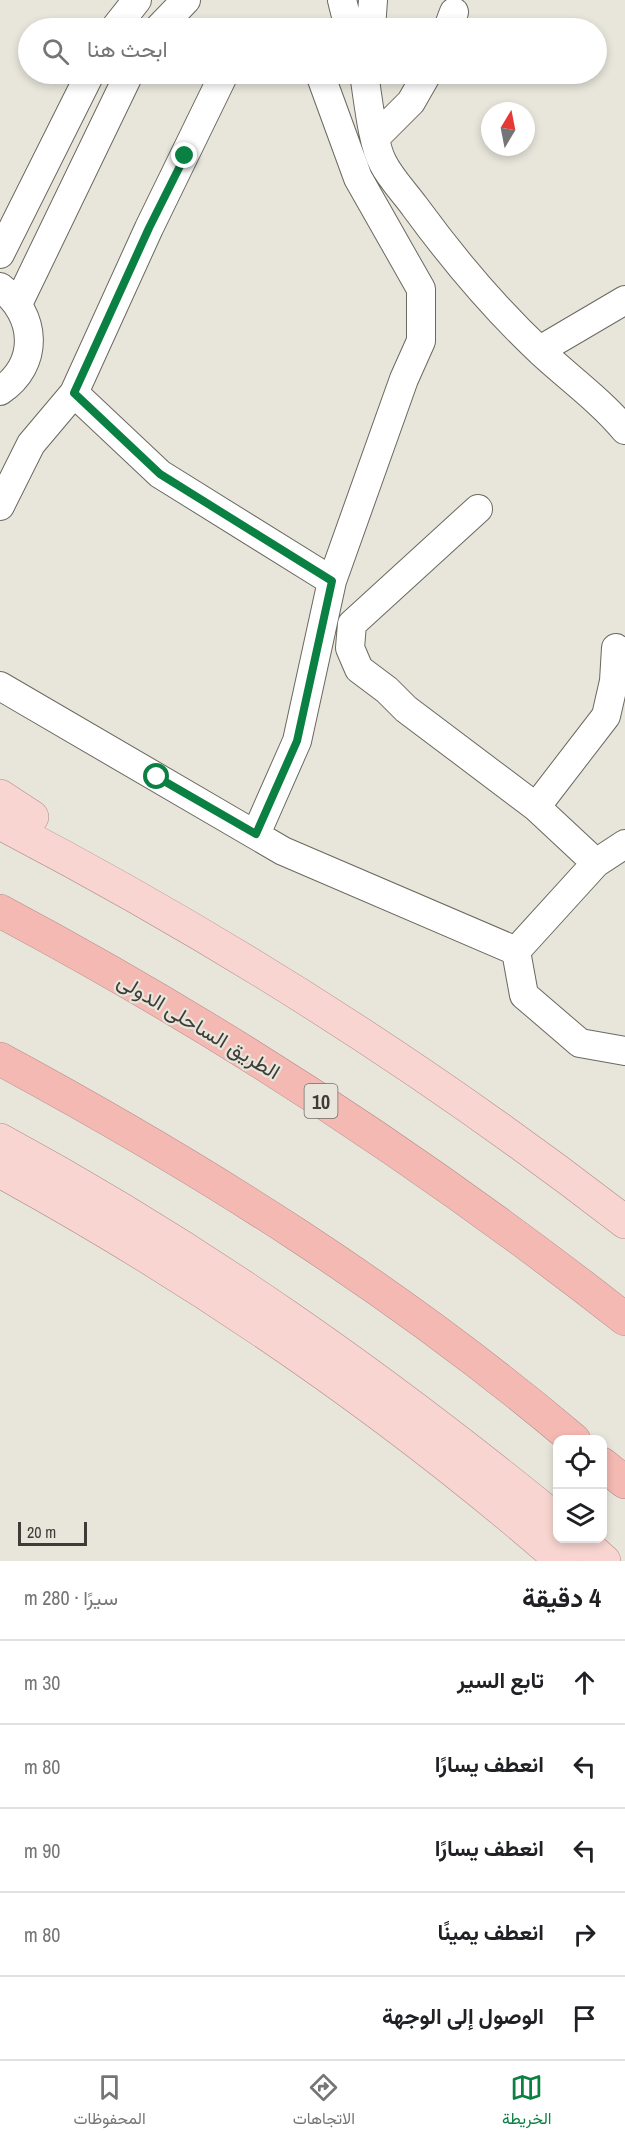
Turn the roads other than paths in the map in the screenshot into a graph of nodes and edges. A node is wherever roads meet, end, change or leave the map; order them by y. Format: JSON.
{"nodes":[{"id":1,"x":137,"y":0,"type":"edge"},
{"id":2,"x":186,"y":0,"type":"edge"},
{"id":3,"x":342,"y":0,"type":"edge"},
{"id":4,"x":373,"y":0,"type":"edge"},
{"id":5,"x":123,"y":18,"type":"edge"},
{"id":6,"x":169,"y":18,"type":"edge"},
{"id":7,"x":346,"y":18,"type":"edge"},
{"id":8,"x":372,"y":18,"type":"edge"},
{"id":9,"x":85,"y":84,"type":"edge"},
{"id":10,"x":124,"y":84,"type":"edge"},
{"id":11,"x":219,"y":84,"type":"edge"},
{"id":12,"x":324,"y":84,"type":"edge"},
{"id":13,"x":366,"y":84,"type":"edge"},
{"id":14,"x":421,"y":84,"type":"edge"},
{"id":15,"x":375,"y":138,"type":"junction"},
{"id":16,"x":0,"y":254,"type":"edge"},
{"id":17,"x":9,"y":296,"type":"edge"},
{"id":18,"x":625,"y":300,"type":"edge"},
{"id":19,"x":540,"y":350,"type":"junction"},
{"id":20,"x":0,"y":391,"type":"edge"},
{"id":21,"x":74,"y":393,"type":"junction"},
{"id":22,"x":625,"y":430,"type":"edge"},
{"id":23,"x":0,"y":506,"type":"edge"},
{"id":24,"x":478,"y":509,"type":"dead end"},
{"id":25,"x":332,"y":581,"type":"junction"},
{"id":26,"x":616,"y":648,"type":"dead end"},
{"id":27,"x":0,"y":686,"type":"edge"},
{"id":28,"x":0,"y":798,"type":"edge"},
{"id":29,"x":536,"y":807,"type":"junction"},
{"id":30,"x":0,"y":824,"type":"edge"},
{"id":31,"x":256,"y":834,"type":"junction"},
{"id":32,"x":625,"y":844,"type":"edge"},
{"id":33,"x":596,"y":863,"type":"junction"},
{"id":34,"x":0,"y":910,"type":"edge"},
{"id":35,"x":516,"y":951,"type":"junction"},
{"id":36,"x":625,"y":1051,"type":"edge"},
{"id":37,"x":0,"y":1059,"type":"edge"},
{"id":38,"x":0,"y":1140,"type":"edge"},
{"id":39,"x":0,"y":1171,"type":"edge"},
{"id":40,"x":625,"y":1196,"type":"edge"},
{"id":41,"x":625,"y":1222,"type":"edge"},
{"id":42,"x":625,"y":1319,"type":"edge"},
{"id":43,"x":365,"y":1386,"type":"junction"},
{"id":44,"x":568,"y":1435,"type":"edge"},
{"id":45,"x":607,"y":1467,"type":"edge"},
{"id":46,"x":625,"y":1482,"type":"edge"},
{"id":47,"x":553,"y":1517,"type":"edge"},
{"id":48,"x":583,"y":1543,"type":"edge"},
{"id":49,"x":562,"y":1561,"type":"edge"},
{"id":50,"x":604,"y":1561,"type":"edge"}],
"edges":[{"from":1,"to":5,"type":"street"},
{"from":2,"to":6,"type":"street"},
{"from":3,"to":7,"type":"street"},
{"from":4,"to":8,"type":"street"},
{"from":9,"to":16,"type":"street"},
{"from":10,"to":17,"type":"street"},
{"from":11,"to":21,"type":"street"},
{"from":12,"to":25,"type":"street"},
{"from":13,"to":15,"type":"street"},
{"from":14,"to":15,"type":"street"},
{"from":15,"to":19,"type":"street"},
{"from":17,"to":20,"type":"street"},
{"from":18,"to":19,"type":"street"},
{"from":19,"to":22,"type":"street"},
{"from":21,"to":23,"type":"street"},
{"from":21,"to":25,"type":"street"},
{"from":24,"to":29,"type":"street"},
{"from":25,"to":31,"type":"street"},
{"from":26,"to":29,"type":"street"},
{"from":27,"to":31,"type":"street"},
{"from":28,"to":40,"type":"main road"},
{"from":29,"to":33,"type":"street"},
{"from":30,"to":41,"type":"main road"},
{"from":31,"to":35,"type":"street"},
{"from":32,"to":33,"type":"street"},
{"from":33,"to":35,"type":"street"},
{"from":34,"to":42,"type":"highway","name":"الطريق الساحلى الدولى","number":"10"},
{"from":35,"to":36,"type":"street"},
{"from":37,"to":44,"type":"highway"},
{"from":38,"to":43,"type":"main road"},
{"from":39,"to":43,"type":"main road"},
{"from":43,"to":47,"type":"main road"},
{"from":43,"to":49,"type":"main road"},
{"from":45,"to":46,"type":"highway"},
{"from":48,"to":50,"type":"main road"}]}
